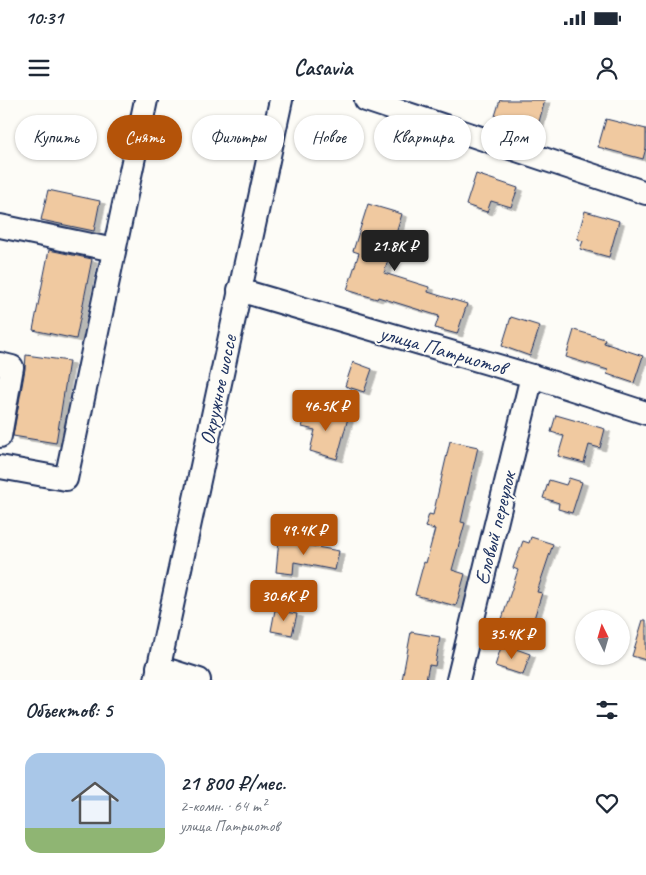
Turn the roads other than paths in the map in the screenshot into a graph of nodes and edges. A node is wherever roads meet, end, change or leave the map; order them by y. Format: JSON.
{"nodes":[{"id":1,"x":146,"y":100,"type":"edge"},
{"id":2,"x":281,"y":100,"type":"edge"},
{"id":3,"x":366,"y":100,"type":"edge"},
{"id":4,"x":646,"y":193,"type":"edge"},
{"id":5,"x":0,"y":226,"type":"edge"},
{"id":6,"x":114,"y":250,"type":"junction"},
{"id":7,"x":239,"y":290,"type":"junction"},
{"id":8,"x":0,"y":364,"type":"edge"},
{"id":9,"x":532,"y":376,"type":"junction"},
{"id":10,"x":646,"y":413,"type":"edge"},
{"id":11,"x":0,"y":436,"type":"edge"},
{"id":12,"x":0,"y":466,"type":"edge"},
{"id":13,"x":157,"y":674,"type":"edge"},
{"id":14,"x":199,"y":680,"type":"edge"},
{"id":15,"x":458,"y":680,"type":"edge"}],
"edges":[{"from":1,"to":6,"type":"street"},
{"from":2,"to":7,"type":"street","name":"Окружное шоссе"},
{"from":3,"to":4,"type":"street"},
{"from":5,"to":6,"type":"street"},
{"from":6,"to":12,"type":"street"},
{"from":7,"to":9,"type":"street","name":"улица Патриотов"},
{"from":7,"to":13,"type":"street","name":"Окружное шоссе"},
{"from":8,"to":11,"type":"street"},
{"from":9,"to":10,"type":"street","name":"улица Патриотов"},
{"from":9,"to":15,"type":"street","name":"Еловый переулок"},
{"from":13,"to":14,"type":"street"}]}
